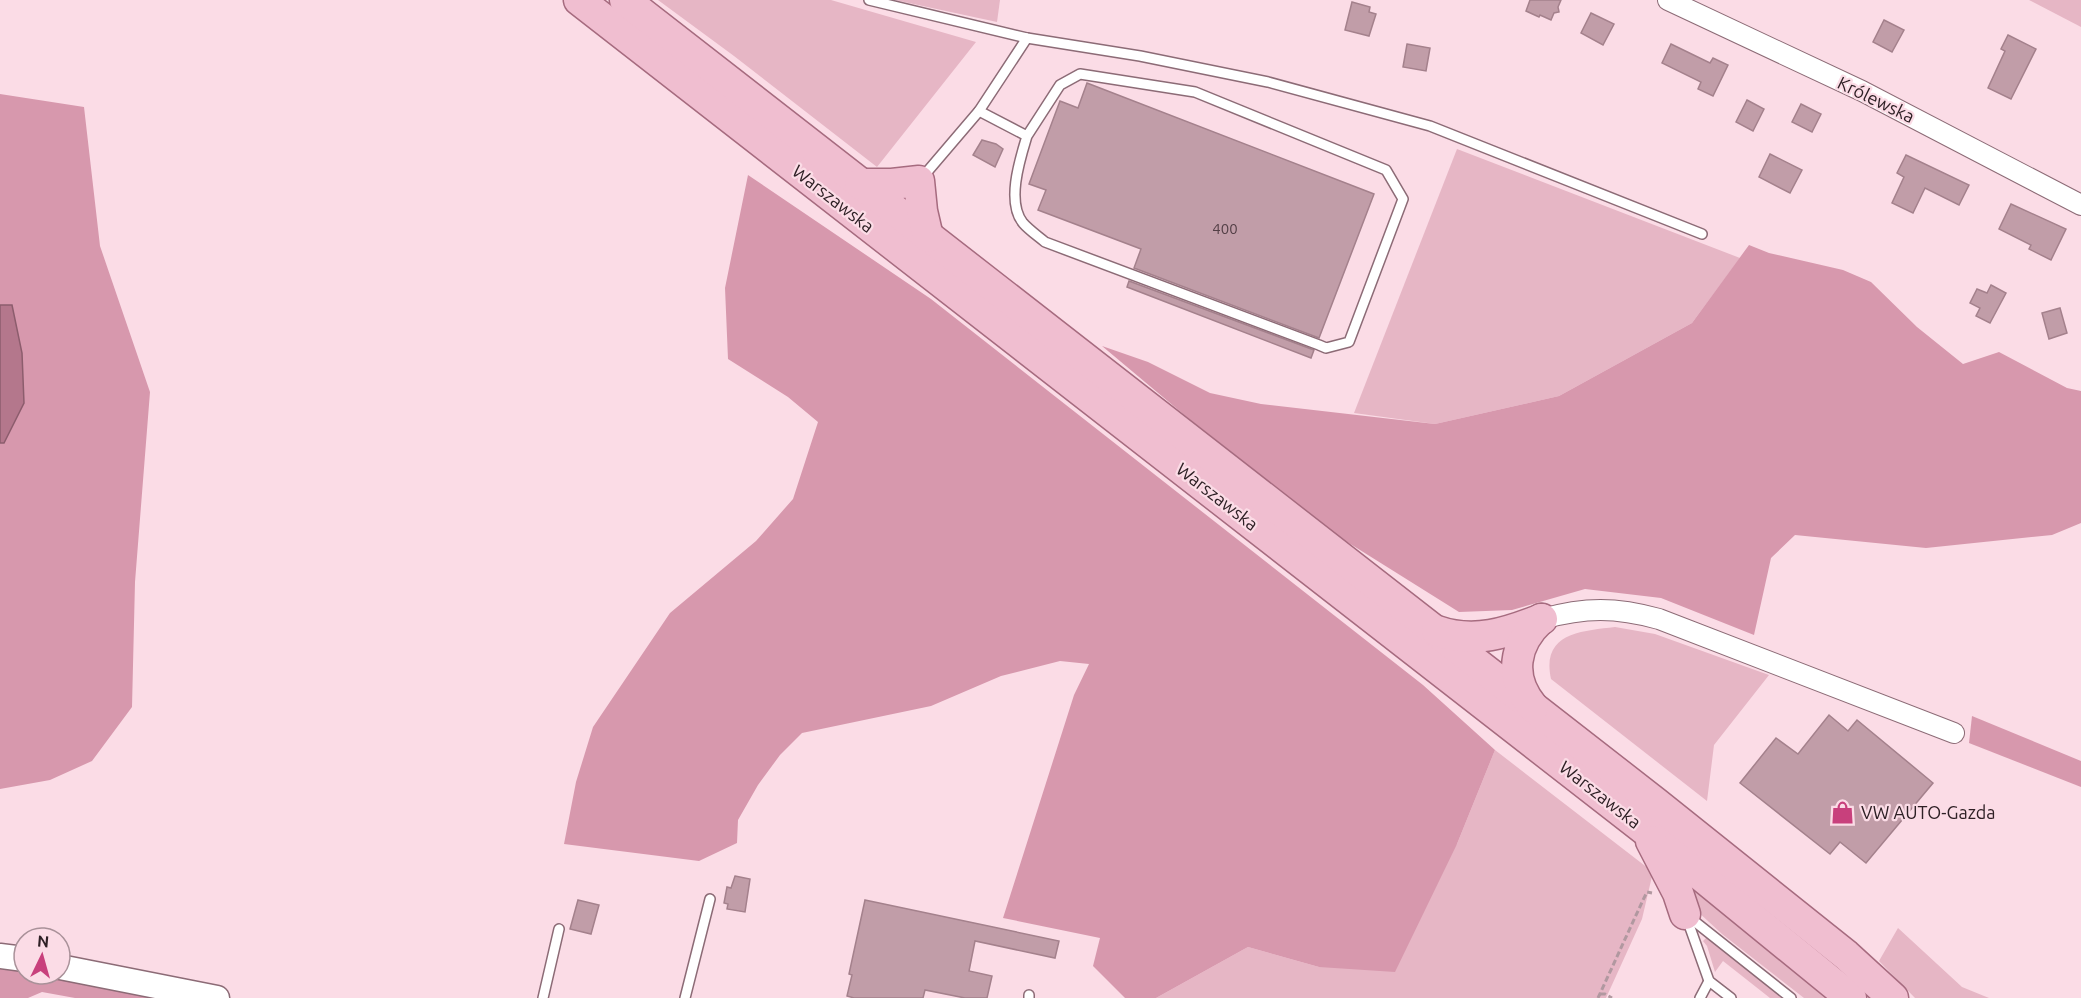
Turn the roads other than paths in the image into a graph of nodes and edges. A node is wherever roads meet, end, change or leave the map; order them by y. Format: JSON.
{"nodes":[{"id":1,"x":579,"y":0,"type":"edge"},
{"id":2,"x":625,"y":0,"type":"edge"},
{"id":3,"x":869,"y":0,"type":"edge"},
{"id":4,"x":1668,"y":0,"type":"edge"},
{"id":5,"x":1027,"y":38,"type":"junction"},
{"id":6,"x":979,"y":111,"type":"junction"},
{"id":7,"x":1027,"y":136,"type":"junction"},
{"id":8,"x":919,"y":181,"type":"junction"},
{"id":9,"x":860,"y":184,"type":"junction"},
{"id":10,"x":2081,"y":205,"type":"edge"},
{"id":11,"x":1702,"y":234,"type":"dead end"},
{"id":12,"x":928,"y":237,"type":"junction"},
{"id":13,"x":1542,"y":618,"type":"junction"},
{"id":14,"x":1431,"y":628,"type":"junction"},
{"id":15,"x":1542,"y":715,"type":"junction"},
{"id":16,"x":1954,"y":733,"type":"dead end"},
{"id":17,"x":1646,"y":830,"type":"junction"},
{"id":18,"x":710,"y":899,"type":"dead end"},
{"id":19,"x":1682,"y":903,"type":"junction"},
{"id":20,"x":559,"y":929,"type":"dead end"},
{"id":21,"x":72,"y":969,"type":"edge"},
{"id":22,"x":1709,"y":981,"type":"junction"},
{"id":23,"x":217,"y":998,"type":"edge"},
{"id":24,"x":543,"y":998,"type":"edge"},
{"id":25,"x":685,"y":998,"type":"edge"},
{"id":26,"x":1700,"y":998,"type":"edge"},
{"id":27,"x":1731,"y":998,"type":"edge"},
{"id":28,"x":1791,"y":998,"type":"edge"},
{"id":29,"x":1851,"y":998,"type":"edge"},
{"id":30,"x":1893,"y":998,"type":"edge"}],
"edges":[{"from":1,"to":17,"type":"main road","name":"Warszawska"},
{"from":2,"to":9,"type":"main road","name":"Warszawska"},
{"from":3,"to":5,"type":"lane"},
{"from":4,"to":10,"type":"street","name":"Królewska"},
{"from":5,"to":6,"type":"lane"},
{"from":5,"to":11,"type":"lane"},
{"from":6,"to":7,"type":"lane"},
{"from":6,"to":8,"type":"lane"},
{"from":7,"to":7,"type":"lane"},
{"from":8,"to":9,"type":"main road"},
{"from":8,"to":12,"type":"main road"},
{"from":9,"to":12,"type":"main road","name":"Warszawska"},
{"from":12,"to":14,"type":"main road","name":"Warszawska"},
{"from":13,"to":14,"type":"main road"},
{"from":13,"to":15,"type":"main road"},
{"from":13,"to":16,"type":"street"},
{"from":14,"to":15,"type":"main road","name":"Warszawska"},
{"from":15,"to":30,"type":"main road","name":"Warszawska"},
{"from":17,"to":19,"type":"main road"},
{"from":17,"to":29,"type":"main road","name":"Warszawska"},
{"from":18,"to":25,"type":"lane"},
{"from":19,"to":22,"type":"lane"},
{"from":19,"to":28,"type":"lane"},
{"from":20,"to":24,"type":"lane"},
{"from":21,"to":23,"type":"street"},
{"from":22,"to":26,"type":"lane"},
{"from":22,"to":27,"type":"lane"}]}
